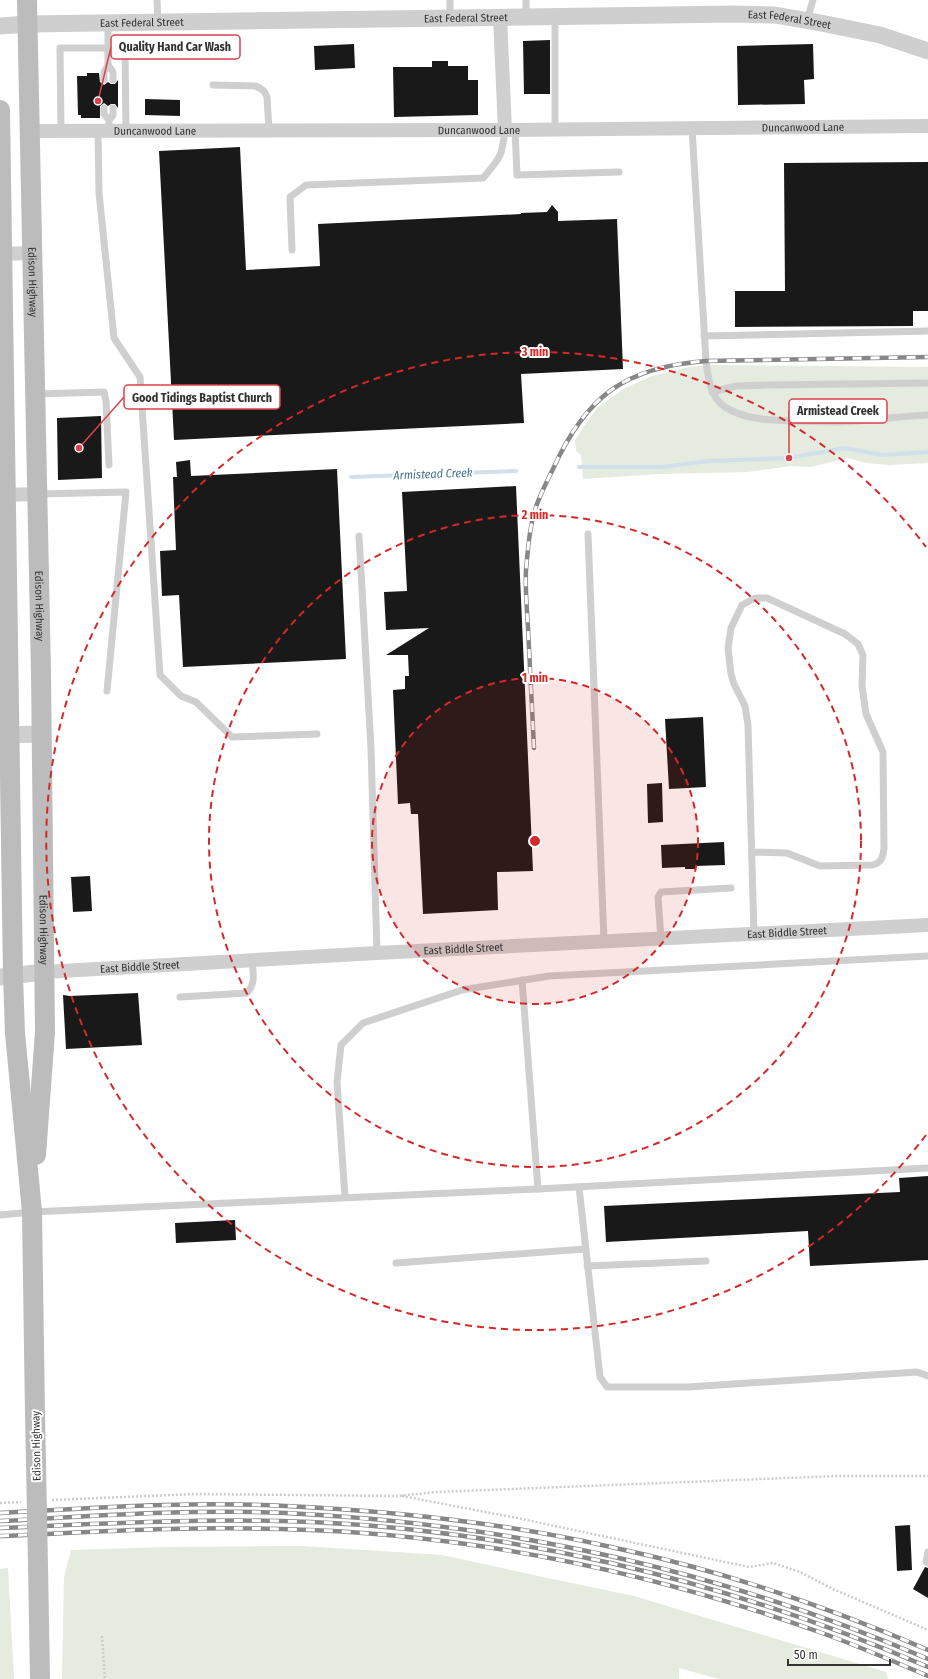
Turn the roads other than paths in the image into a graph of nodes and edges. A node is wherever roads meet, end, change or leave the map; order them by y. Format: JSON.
{"nodes":[{"id":1,"x":27,"y":0,"type":"edge"},
{"id":2,"x":157,"y":0,"type":"edge"},
{"id":3,"x":450,"y":0,"type":"edge"},
{"id":4,"x":813,"y":0,"type":"edge"},
{"id":5,"x":526,"y":8,"type":"edge"},
{"id":6,"x":555,"y":16,"type":"junction"},
{"id":7,"x":500,"y":17,"type":"junction"},
{"id":8,"x":450,"y":18,"type":"junction"},
{"id":9,"x":807,"y":20,"type":"junction"},
{"id":10,"x":108,"y":22,"type":"junction"},
{"id":11,"x":158,"y":22,"type":"junction"},
{"id":12,"x":28,"y":24,"type":"junction"},
{"id":13,"x":0,"y":26,"type":"edge"},
{"id":14,"x":108,"y":48,"type":"junction"},
{"id":15,"x":928,"y":51,"type":"edge"},
{"id":16,"x":108,"y":65,"type":"junction"},
{"id":17,"x":104,"y":80,"type":"dead end"},
{"id":18,"x":113,"y":80,"type":"dead end"},
{"id":19,"x":213,"y":85,"type":"dead end"},
{"id":20,"x":104,"y":108,"type":"dead end"},
{"id":21,"x":113,"y":108,"type":"dead end"},
{"id":22,"x":0,"y":110,"type":"edge"},
{"id":23,"x":928,"y":126,"type":"edge"},
{"id":24,"x":105,"y":127,"type":"junction"},
{"id":25,"x":692,"y":128,"type":"junction"},
{"id":26,"x":555,"y":129,"type":"junction"},
{"id":27,"x":126,"y":130,"type":"junction"},
{"id":28,"x":269,"y":130,"type":"junction"},
{"id":29,"x":510,"y":130,"type":"junction"},
{"id":30,"x":30,"y":131,"type":"junction"},
{"id":31,"x":61,"y":131,"type":"junction"},
{"id":32,"x":619,"y":172,"type":"dead end"},
{"id":33,"x":292,"y":250,"type":"dead end"},
{"id":34,"x":33,"y":253,"type":"junction"},
{"id":35,"x":1,"y":254,"type":"edge"},
{"id":36,"x":928,"y":330,"type":"edge"},
{"id":37,"x":704,"y":336,"type":"junction"},
{"id":38,"x":928,"y":383,"type":"edge"},
{"id":39,"x":712,"y":392,"type":"junction"},
{"id":40,"x":35,"y":394,"type":"junction"},
{"id":41,"x":928,"y":415,"type":"edge"},
{"id":42,"x":110,"y":466,"type":"dead end"},
{"id":43,"x":38,"y":494,"type":"junction"},
{"id":44,"x":3,"y":495,"type":"edge"},
{"id":45,"x":588,"y":534,"type":"dead end"},
{"id":46,"x":359,"y":536,"type":"dead end"},
{"id":47,"x":107,"y":691,"type":"dead end"},
{"id":48,"x":42,"y":734,"type":"junction"},
{"id":49,"x":317,"y":734,"type":"dead end"},
{"id":50,"x":5,"y":735,"type":"edge"},
{"id":51,"x":753,"y":852,"type":"junction"},
{"id":52,"x":731,"y":888,"type":"dead end"},
{"id":53,"x":928,"y":925,"type":"edge"},
{"id":54,"x":754,"y":934,"type":"junction"},
{"id":55,"x":661,"y":939,"type":"junction"},
{"id":56,"x":604,"y":941,"type":"junction"},
{"id":57,"x":377,"y":953,"type":"junction"},
{"id":58,"x":928,"y":956,"type":"edge"},
{"id":59,"x":252,"y":960,"type":"junction"},
{"id":60,"x":44,"y":972,"type":"junction"},
{"id":61,"x":7,"y":976,"type":"edge"},
{"id":62,"x":522,"y":980,"type":"junction"},
{"id":63,"x":180,"y":997,"type":"dead end"},
{"id":64,"x":928,"y":1168,"type":"edge"},
{"id":65,"x":579,"y":1187,"type":"junction"},
{"id":66,"x":538,"y":1189,"type":"junction"},
{"id":67,"x":345,"y":1198,"type":"junction"},
{"id":68,"x":32,"y":1212,"type":"junction"},
{"id":69,"x":0,"y":1215,"type":"edge"},
{"id":70,"x":585,"y":1249,"type":"junction"},
{"id":71,"x":706,"y":1261,"type":"dead end"},
{"id":72,"x":396,"y":1263,"type":"dead end"},
{"id":73,"x":587,"y":1266,"type":"junction"},
{"id":74,"x":928,"y":1376,"type":"edge"},
{"id":75,"x":928,"y":1552,"type":"edge"},
{"id":76,"x":928,"y":1563,"type":"edge"},
{"id":77,"x":40,"y":1679,"type":"edge"}],
"edges":[{"from":1,"to":12,"type":"main road","name":"Edison Highway"},
{"from":2,"to":11,"type":"lane"},
{"from":3,"to":8,"type":"lane"},
{"from":4,"to":9,"type":"lane"},
{"from":5,"to":6,"type":"street","name":"East Federal Street"},
{"from":5,"to":7,"type":"street","name":"East Federal Street"},
{"from":6,"to":9,"type":"street","name":"East Federal Street"},
{"from":6,"to":26,"type":"lane"},
{"from":7,"to":8,"type":"street","name":"East Federal Street"},
{"from":7,"to":29,"type":"street"},
{"from":8,"to":11,"type":"street","name":"East Federal Street"},
{"from":9,"to":15,"type":"street","name":"East Federal Street"},
{"from":10,"to":11,"type":"street","name":"East Federal Street"},
{"from":10,"to":12,"type":"street","name":"East Federal Street"},
{"from":10,"to":14,"type":"lane"},
{"from":12,"to":13,"type":"street","name":"East Federal Street"},
{"from":12,"to":30,"type":"main road","name":"Edison Highway"},
{"from":14,"to":16,"type":"lane"},
{"from":14,"to":27,"type":"lane"},
{"from":14,"to":31,"type":"lane"},
{"from":16,"to":17,"type":"lane"},
{"from":16,"to":18,"type":"lane"},
{"from":19,"to":28,"type":"lane"},
{"from":20,"to":24,"type":"lane"},
{"from":21,"to":24,"type":"lane"},
{"from":22,"to":35,"type":"main road","name":"Edison Highway"},
{"from":23,"to":25,"type":"street","name":"Duncanwood Lane"},
{"from":24,"to":27,"type":"street","name":"Duncanwood Lane"},
{"from":24,"to":31,"type":"street","name":"Duncanwood Lane"},
{"from":24,"to":49,"type":"lane"},
{"from":25,"to":26,"type":"street","name":"Duncanwood Lane"},
{"from":25,"to":37,"type":"lane"},
{"from":26,"to":29,"type":"street","name":"Duncanwood Lane"},
{"from":27,"to":28,"type":"street","name":"Duncanwood Lane"},
{"from":28,"to":29,"type":"street","name":"Duncanwood Lane"},
{"from":29,"to":32,"type":"lane"},
{"from":29,"to":33,"type":"lane"},
{"from":30,"to":31,"type":"street","name":"Duncanwood Lane"},
{"from":30,"to":34,"type":"main road","name":"Edison Highway"},
{"from":34,"to":35,"type":"street"},
{"from":34,"to":40,"type":"main road","name":"Edison Highway"},
{"from":35,"to":44,"type":"main road","name":"Edison Highway"},
{"from":36,"to":37,"type":"lane"},
{"from":37,"to":39,"type":"lane"},
{"from":38,"to":39,"type":"lane"},
{"from":39,"to":41,"type":"lane"},
{"from":40,"to":42,"type":"lane"},
{"from":40,"to":43,"type":"main road","name":"Edison Highway"},
{"from":43,"to":44,"type":"street"},
{"from":43,"to":47,"type":"lane"},
{"from":43,"to":48,"type":"main road","name":"Edison Highway"},
{"from":44,"to":50,"type":"main road","name":"Edison Highway"},
{"from":45,"to":56,"type":"lane"},
{"from":46,"to":57,"type":"lane"},
{"from":48,"to":50,"type":"street"},
{"from":48,"to":60,"type":"main road","name":"Edison Highway"},
{"from":50,"to":61,"type":"main road","name":"Edison Highway"},
{"from":51,"to":51,"type":"lane"},
{"from":51,"to":54,"type":"lane"},
{"from":52,"to":55,"type":"lane"},
{"from":53,"to":54,"type":"street","name":"East Biddle Street"},
{"from":54,"to":55,"type":"street","name":"East Biddle Street"},
{"from":55,"to":56,"type":"street","name":"East Biddle Street"},
{"from":56,"to":57,"type":"street","name":"East Biddle Street"},
{"from":57,"to":59,"type":"street","name":"East Biddle Street"},
{"from":58,"to":62,"type":"lane"},
{"from":59,"to":60,"type":"street","name":"East Biddle Street"},
{"from":59,"to":63,"type":"lane"},
{"from":60,"to":61,"type":"street","name":"East Biddle Street"},
{"from":60,"to":68,"type":"main road","name":"Edison Highway"},
{"from":61,"to":68,"type":"main road","name":"Edison Highway"},
{"from":62,"to":66,"type":"lane"},
{"from":62,"to":67,"type":"lane"},
{"from":64,"to":65,"type":"lane"},
{"from":65,"to":66,"type":"lane"},
{"from":65,"to":70,"type":"lane"},
{"from":66,"to":67,"type":"lane"},
{"from":67,"to":68,"type":"lane"},
{"from":68,"to":69,"type":"lane"},
{"from":68,"to":77,"type":"main road","name":"Edison Highway","bridge":true},
{"from":70,"to":72,"type":"lane"},
{"from":70,"to":73,"type":"lane"},
{"from":71,"to":73,"type":"lane"},
{"from":73,"to":74,"type":"lane"},
{"from":75,"to":76,"type":"lane"}]}
